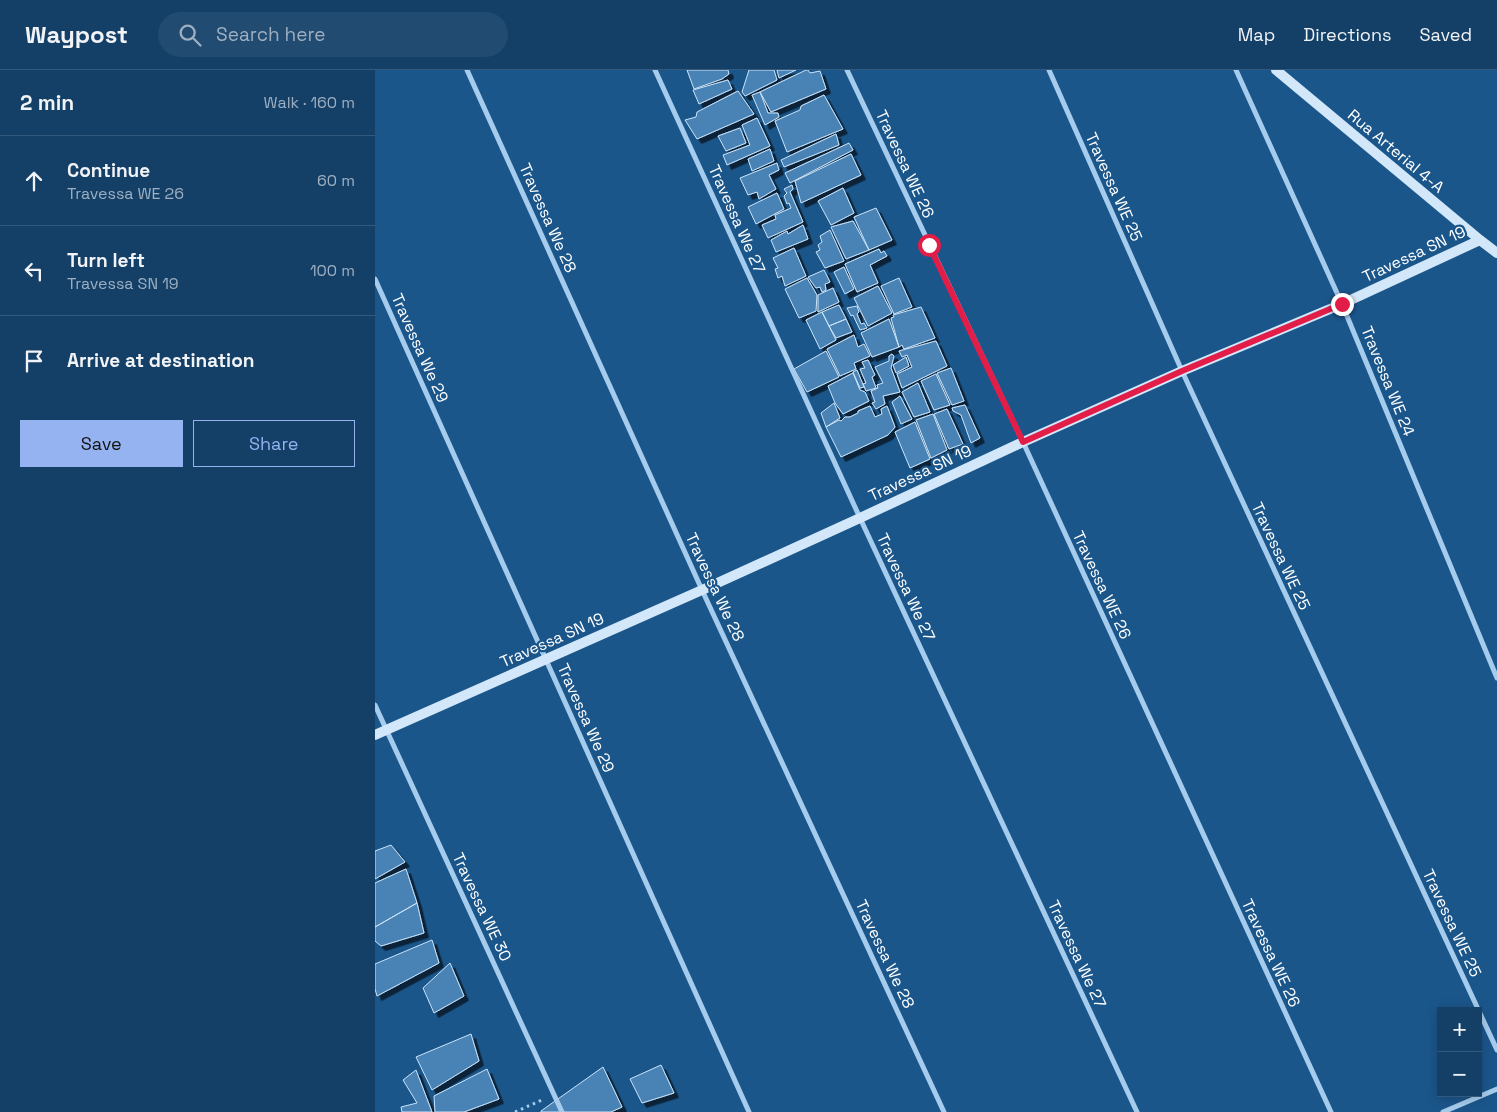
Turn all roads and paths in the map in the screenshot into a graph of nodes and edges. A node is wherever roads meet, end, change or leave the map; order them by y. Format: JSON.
{"nodes":[{"id":1,"x":467,"y":70,"type":"edge"},
{"id":2,"x":655,"y":70,"type":"edge"},
{"id":3,"x":847,"y":70,"type":"edge"},
{"id":4,"x":1049,"y":70,"type":"edge"},
{"id":5,"x":1236,"y":70,"type":"edge"},
{"id":6,"x":1276,"y":70,"type":"edge"},
{"id":7,"x":1480,"y":240,"type":"junction"},
{"id":8,"x":1497,"y":253,"type":"edge"},
{"id":9,"x":375,"y":279,"type":"edge"},
{"id":10,"x":1342,"y":304,"type":"junction"},
{"id":11,"x":1182,"y":371,"type":"junction"},
{"id":12,"x":1023,"y":442,"type":"junction"},
{"id":13,"x":860,"y":518,"type":"junction"},
{"id":14,"x":703,"y":590,"type":"junction"},
{"id":15,"x":547,"y":659,"type":"junction"},
{"id":16,"x":1497,"y":678,"type":"edge"},
{"id":17,"x":375,"y":705,"type":"edge"},
{"id":18,"x":387,"y":730,"type":"junction"},
{"id":19,"x":375,"y":735,"type":"edge"},
{"id":20,"x":1497,"y":1050,"type":"edge"},
{"id":21,"x":1497,"y":1089,"type":"edge"},
{"id":22,"x":554,"y":1094,"type":"junction"},
{"id":23,"x":515,"y":1112,"type":"edge"},
{"id":24,"x":562,"y":1112,"type":"edge"},
{"id":25,"x":749,"y":1112,"type":"edge"},
{"id":26,"x":944,"y":1112,"type":"edge"},
{"id":27,"x":1137,"y":1112,"type":"edge"},
{"id":28,"x":1331,"y":1112,"type":"edge"},
{"id":29,"x":1443,"y":1112,"type":"edge"}],
"edges":[{"from":1,"to":14,"type":"street","name":"Travessa We 28"},
{"from":2,"to":13,"type":"street","name":"Travessa We 27"},
{"from":3,"to":12,"type":"street","name":"Travessa WE 26"},
{"from":4,"to":11,"type":"street","name":"Travessa WE 25"},
{"from":5,"to":10,"type":"street","name":"Travessa WE 24"},
{"from":6,"to":7,"type":"main road","name":"Rua Arterial 4-A"},
{"from":7,"to":8,"type":"main road","name":"Rua Arterial 4-A"},
{"from":7,"to":10,"type":"main road","name":"Travessa SN 19"},
{"from":9,"to":15,"type":"street","name":"Travessa We 29"},
{"from":10,"to":11,"type":"main road","name":"Travessa SN 19"},
{"from":10,"to":16,"type":"street","name":"Travessa WE 24"},
{"from":11,"to":12,"type":"main road","name":"Travessa SN 19"},
{"from":11,"to":20,"type":"street","name":"Travessa WE 25"},
{"from":12,"to":13,"type":"main road","name":"Travessa SN 19"},
{"from":12,"to":28,"type":"street","name":"Travessa WE 26"},
{"from":13,"to":14,"type":"main road","name":"Travessa SN 19"},
{"from":13,"to":27,"type":"street","name":"Travessa We 27"},
{"from":14,"to":15,"type":"main road","name":"Travessa SN 19"},
{"from":14,"to":26,"type":"street","name":"Travessa We 28"},
{"from":15,"to":18,"type":"main road","name":"Travessa SN 19"},
{"from":15,"to":25,"type":"street","name":"Travessa We 29"},
{"from":17,"to":18,"type":"street"},
{"from":18,"to":19,"type":"main road","name":"Travessa SN 19"},
{"from":18,"to":22,"type":"street","name":"Travessa WE 30"},
{"from":21,"to":29,"type":"street"},
{"from":22,"to":23,"type":"path"},
{"from":22,"to":24,"type":"street"}]}
